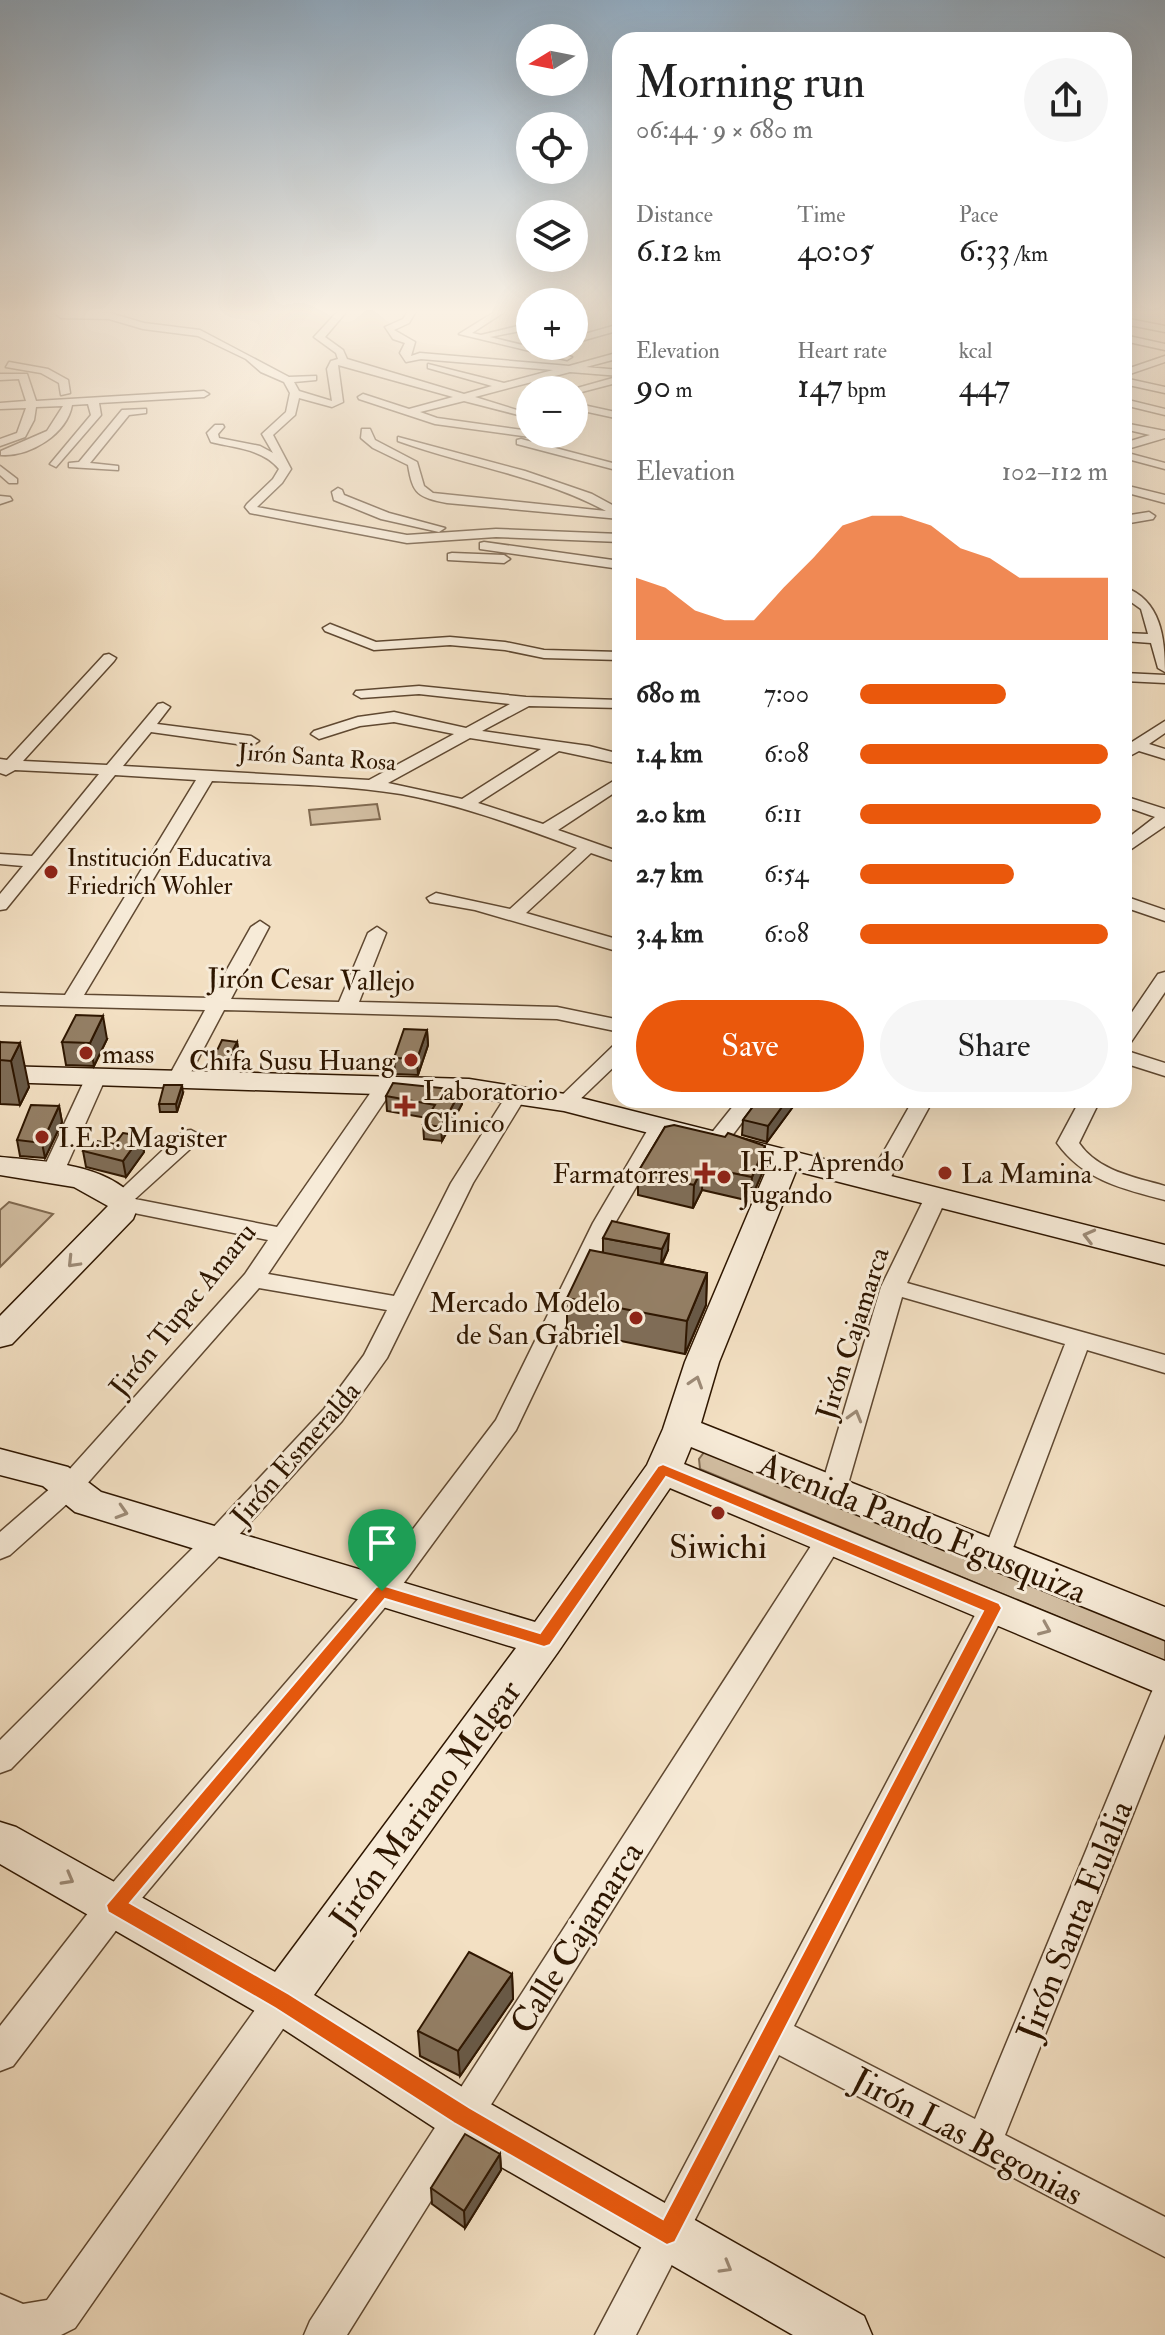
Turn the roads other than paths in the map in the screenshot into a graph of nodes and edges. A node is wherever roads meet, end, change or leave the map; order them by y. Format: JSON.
{"nodes":[{"id":1,"x":29,"y":420,"type":"edge"},
{"id":2,"x":63,"y":420,"type":"edge"},
{"id":3,"x":92,"y":420,"type":"edge"},
{"id":4,"x":121,"y":420,"type":"edge"},
{"id":5,"x":139,"y":420,"type":"edge"},
{"id":6,"x":283,"y":420,"type":"edge"},
{"id":7,"x":437,"y":420,"type":"edge"},
{"id":8,"x":138,"y":425,"type":"dead end"},
{"id":9,"x":219,"y":427,"type":"dead end"},
{"id":10,"x":1132,"y":428,"type":"edge"},
{"id":11,"x":366,"y":431,"type":"dead end"},
{"id":12,"x":516,"y":435,"type":"edge"},
{"id":13,"x":1163,"y":435,"type":"edge"},
{"id":14,"x":402,"y":439,"type":"dead end"},
{"id":15,"x":0,"y":443,"type":"edge"},
{"id":16,"x":1132,"y":445,"type":"edge"},
{"id":17,"x":560,"y":448,"type":"edge"},
{"id":18,"x":581,"y":448,"type":"edge"},
{"id":19,"x":612,"y":454,"type":"edge"},
{"id":20,"x":0,"y":455,"type":"edge"},
{"id":21,"x":1132,"y":457,"type":"edge"},
{"id":22,"x":278,"y":460,"type":"junction"},
{"id":23,"x":82,"y":465,"type":"junction"},
{"id":24,"x":612,"y":465,"type":"edge"},
{"id":25,"x":1165,"y":466,"type":"edge"},
{"id":26,"x":114,"y":468,"type":"dead end"},
{"id":27,"x":0,"y":469,"type":"edge"},
{"id":28,"x":13,"y":481,"type":"dead end"},
{"id":29,"x":1132,"y":490,"type":"edge"},
{"id":30,"x":338,"y":492,"type":"dead end"},
{"id":31,"x":1165,"y":499,"type":"edge"},
{"id":32,"x":612,"y":510,"type":"edge"},
{"id":33,"x":612,"y":516,"type":"edge"},
{"id":34,"x":1149,"y":516,"type":"dead end"},
{"id":35,"x":1132,"y":519,"type":"edge"},
{"id":36,"x":496,"y":533,"type":"junction"},
{"id":37,"x":612,"y":538,"type":"edge"},
{"id":38,"x":419,"y":547,"type":"dead end"},
{"id":39,"x":452,"y":557,"type":"dead end"},
{"id":40,"x":597,"y":560,"type":"junction"},
{"id":41,"x":612,"y":563,"type":"edge"},
{"id":42,"x":1132,"y":597,"type":"edge"},
{"id":43,"x":1132,"y":604,"type":"edge"},
{"id":44,"x":1147,"y":607,"type":"junction"},
{"id":45,"x":330,"y":628,"type":"dead end"},
{"id":46,"x":1132,"y":638,"type":"edge"},
{"id":47,"x":1155,"y":639,"type":"junction"},
{"id":48,"x":612,"y":656,"type":"edge"},
{"id":49,"x":109,"y":658,"type":"dead end"},
{"id":50,"x":1165,"y":668,"type":"edge"},
{"id":51,"x":1132,"y":677,"type":"edge"},
{"id":52,"x":1165,"y":679,"type":"edge"},
{"id":53,"x":361,"y":694,"type":"dead end"},
{"id":54,"x":526,"y":701,"type":"junction"},
{"id":55,"x":612,"y":704,"type":"edge"},
{"id":56,"x":163,"y":707,"type":"dead end"},
{"id":57,"x":1165,"y":726,"type":"edge"},
{"id":58,"x":148,"y":727,"type":"junction"},
{"id":59,"x":468,"y":733,"type":"junction"},
{"id":60,"x":319,"y":734,"type":"dead end"},
{"id":61,"x":251,"y":741,"type":"dead end"},
{"id":62,"x":557,"y":746,"type":"junction"},
{"id":63,"x":1132,"y":749,"type":"edge"},
{"id":64,"x":1132,"y":750,"type":"edge"},
{"id":65,"x":1165,"y":754,"type":"edge"},
{"id":66,"x":612,"y":757,"type":"edge"},
{"id":67,"x":4,"y":769,"type":"edge"},
{"id":68,"x":111,"y":770,"type":"junction"},
{"id":69,"x":207,"y":776,"type":"junction"},
{"id":70,"x":372,"y":785,"type":"junction"},
{"id":71,"x":612,"y":787,"type":"edge"},
{"id":72,"x":465,"y":804,"type":"junction"},
{"id":73,"x":1132,"y":804,"type":"edge"},
{"id":74,"x":1165,"y":816,"type":"edge"},
{"id":75,"x":544,"y":831,"type":"junction"},
{"id":76,"x":1132,"y":843,"type":"edge"},
{"id":77,"x":588,"y":847,"type":"junction"},
{"id":78,"x":612,"y":855,"type":"edge"},
{"id":79,"x":0,"y":859,"type":"edge"},
{"id":80,"x":35,"y":861,"type":"junction"},
{"id":81,"x":436,"y":898,"type":"dead end"},
{"id":82,"x":1132,"y":904,"type":"edge"},
{"id":83,"x":0,"y":905,"type":"edge"},
{"id":84,"x":513,"y":916,"type":"junction"},
{"id":85,"x":1165,"y":916,"type":"edge"},
{"id":86,"x":260,"y":927,"type":"dead end"},
{"id":87,"x":612,"y":930,"type":"edge"},
{"id":88,"x":377,"y":933,"type":"dead end"},
{"id":89,"x":600,"y":940,"type":"junction"},
{"id":90,"x":612,"y":944,"type":"edge"},
{"id":91,"x":1165,"y":978,"type":"edge"},
{"id":92,"x":0,"y":999,"type":"edge"},
{"id":93,"x":71,"y":1001,"type":"junction"},
{"id":94,"x":216,"y":1005,"type":"junction"},
{"id":95,"x":346,"y":1009,"type":"junction"},
{"id":96,"x":612,"y":1024,"type":"edge"},
{"id":97,"x":1132,"y":1026,"type":"edge"},
{"id":98,"x":612,"y":1058,"type":"edge"},
{"id":99,"x":1132,"y":1059,"type":"edge"},
{"id":100,"x":1165,"y":1070,"type":"edge"},
{"id":101,"x":0,"y":1074,"type":"edge"},
{"id":102,"x":96,"y":1077,"type":"junction"},
{"id":103,"x":178,"y":1078,"type":"junction"},
{"id":104,"x":385,"y":1086,"type":"junction"},
{"id":105,"x":518,"y":1093,"type":"junction"},
{"id":106,"x":565,"y":1103,"type":"junction"},
{"id":107,"x":743,"y":1108,"type":"edge"},
{"id":108,"x":919,"y":1108,"type":"edge"},
{"id":109,"x":1086,"y":1108,"type":"edge"},
{"id":110,"x":661,"y":1126,"type":"junction"},
{"id":111,"x":191,"y":1136,"type":"dead end"},
{"id":112,"x":717,"y":1140,"type":"junction"},
{"id":113,"x":786,"y":1159,"type":"junction"},
{"id":114,"x":0,"y":1166,"type":"edge"},
{"id":115,"x":52,"y":1174,"type":"junction"},
{"id":116,"x":878,"y":1181,"type":"junction"},
{"id":117,"x":1165,"y":1193,"type":"edge"},
{"id":118,"x":936,"y":1197,"type":"junction"},
{"id":119,"x":123,"y":1202,"type":"junction"},
{"id":120,"x":282,"y":1235,"type":"junction"},
{"id":121,"x":1163,"y":1252,"type":"edge"},
{"id":122,"x":253,"y":1279,"type":"junction"},
{"id":123,"x":893,"y":1287,"type":"junction"},
{"id":124,"x":403,"y":1305,"type":"junction"},
{"id":125,"x":0,"y":1336,"type":"edge"},
{"id":126,"x":1079,"y":1340,"type":"junction"},
{"id":127,"x":1165,"y":1364,"type":"edge"},
{"id":128,"x":681,"y":1429,"type":"junction"},
{"id":129,"x":0,"y":1462,"type":"edge"},
{"id":130,"x":663,"y":1470,"type":"junction"},
{"id":131,"x":69,"y":1487,"type":"junction"},
{"id":132,"x":833,"y":1491,"type":"junction"},
{"id":133,"x":830,"y":1539,"type":"junction"},
{"id":134,"x":217,"y":1541,"type":"junction"},
{"id":135,"x":0,"y":1548,"type":"edge"},
{"id":136,"x":996,"y":1556,"type":"junction"},
{"id":137,"x":382,"y":1591,"type":"junction"},
{"id":138,"x":993,"y":1608,"type":"junction"},
{"id":139,"x":1165,"y":1624,"type":"edge"},
{"id":140,"x":544,"y":1641,"type":"junction"},
{"id":141,"x":1165,"y":1679,"type":"edge"},
{"id":142,"x":1165,"y":1696,"type":"edge"},
{"id":143,"x":0,"y":1760,"type":"edge"},
{"id":144,"x":0,"y":1841,"type":"edge"},
{"id":145,"x":115,"y":1905,"type":"junction"},
{"id":146,"x":282,"y":2001,"type":"junction"},
{"id":147,"x":772,"y":2033,"type":"junction"},
{"id":148,"x":0,"y":2054,"type":"edge"},
{"id":149,"x":462,"y":2116,"type":"junction"},
{"id":150,"x":983,"y":2144,"type":"junction"},
{"id":151,"x":667,"y":2234,"type":"junction"},
{"id":152,"x":1165,"y":2238,"type":"edge"},
{"id":153,"x":0,"y":2314,"type":"edge"},
{"id":154,"x":324,"y":2335,"type":"edge"},
{"id":155,"x":615,"y":2335,"type":"edge"},
{"id":156,"x":845,"y":2335,"type":"edge"}],
"edges":[{"from":1,"to":15,"type":"street"},
{"from":2,"to":20,"type":"street"},
{"from":3,"to":23,"type":"street"},
{"from":4,"to":23,"type":"street"},
{"from":5,"to":8,"type":"street"},
{"from":6,"to":22,"type":"street"},
{"from":7,"to":12,"type":"street"},
{"from":9,"to":22,"type":"street"},
{"from":10,"to":13,"type":"street"},
{"from":11,"to":33,"type":"street"},
{"from":13,"to":16,"type":"street"},
{"from":14,"to":32,"type":"street"},
{"from":17,"to":24,"type":"street"},
{"from":18,"to":19,"type":"street"},
{"from":21,"to":25,"type":"street"},
{"from":22,"to":36,"type":"street"},
{"from":23,"to":26,"type":"street"},
{"from":27,"to":28,"type":"street"},
{"from":29,"to":31,"type":"street"},
{"from":30,"to":36,"type":"street"},
{"from":34,"to":35,"type":"street"},
{"from":36,"to":37,"type":"street"},
{"from":38,"to":40,"type":"street"},
{"from":39,"to":40,"type":"street"},
{"from":40,"to":41,"type":"street"},
{"from":42,"to":44,"type":"street"},
{"from":43,"to":44,"type":"street"},
{"from":44,"to":47,"type":"street"},
{"from":45,"to":48,"type":"street"},
{"from":46,"to":47,"type":"street"},
{"from":47,"to":50,"type":"street"},
{"from":49,"to":67,"type":"street"},
{"from":51,"to":52,"type":"street"},
{"from":53,"to":54,"type":"street"},
{"from":54,"to":55,"type":"street"},
{"from":54,"to":59,"type":"street"},
{"from":56,"to":58,"type":"street"},
{"from":57,"to":63,"type":"street"},
{"from":58,"to":61,"type":"street"},
{"from":58,"to":68,"type":"street"},
{"from":59,"to":60,"type":"street"},
{"from":59,"to":62,"type":"street"},
{"from":59,"to":70,"type":"street"},
{"from":62,"to":66,"type":"street"},
{"from":62,"to":72,"type":"street"},
{"from":64,"to":65,"type":"street"},
{"from":67,"to":68,"type":"street","name":"Jirón Santa Rosa"},
{"from":68,"to":69,"type":"street","name":"Jirón Santa Rosa"},
{"from":68,"to":80,"type":"street"},
{"from":69,"to":70,"type":"street","name":"Jirón Santa Rosa"},
{"from":69,"to":93,"type":"street"},
{"from":70,"to":72,"type":"street","name":"Jirón Santa Rosa"},
{"from":71,"to":75,"type":"street"},
{"from":72,"to":75,"type":"street","name":"Jirón Santa Rosa"},
{"from":73,"to":74,"type":"street"},
{"from":74,"to":76,"type":"street"},
{"from":75,"to":77,"type":"street","name":"Jirón Santa Rosa"},
{"from":77,"to":78,"type":"street","name":"Jirón Santa Rosa"},
{"from":77,"to":84,"type":"street"},
{"from":79,"to":80,"type":"street"},
{"from":80,"to":83,"type":"street"},
{"from":81,"to":84,"type":"street"},
{"from":82,"to":85,"type":"street"},
{"from":84,"to":89,"type":"street"},
{"from":86,"to":94,"type":"street"},
{"from":87,"to":89,"type":"street"},
{"from":88,"to":95,"type":"street"},
{"from":89,"to":90,"type":"street"},
{"from":91,"to":97,"type":"street"},
{"from":92,"to":93,"type":"street","name":"Jirón Cesar Vallejo"},
{"from":93,"to":94,"type":"street","name":"Jirón Cesar Vallejo"},
{"from":94,"to":95,"type":"street","name":"Jirón Cesar Vallejo"},
{"from":94,"to":103,"type":"street"},
{"from":95,"to":96,"type":"street","name":"Jirón Cesar Vallejo"},
{"from":98,"to":106,"type":"street"},
{"from":99,"to":100,"type":"street"},
{"from":101,"to":102,"type":"street"},
{"from":102,"to":103,"type":"street"},
{"from":102,"to":115,"type":"street"},
{"from":103,"to":104,"type":"street"},
{"from":104,"to":105,"type":"street"},
{"from":104,"to":120,"type":"street","name":"Jirón Tupac Amaru"},
{"from":105,"to":106,"type":"street"},
{"from":105,"to":124,"type":"street","name":"Jirón Esmeralda"},
{"from":106,"to":110,"type":"street"},
{"from":107,"to":112,"type":"street"},
{"from":108,"to":116,"type":"street"},
{"from":109,"to":117,"type":"street"},
{"from":110,"to":112,"type":"street"},
{"from":110,"to":137,"type":"street"},
{"from":111,"to":119,"type":"street"},
{"from":112,"to":113,"type":"street"},
{"from":113,"to":116,"type":"street"},
{"from":128,"to":113,"type":"street","name":"Jirón Mariano Melgar","one_way":true},
{"from":114,"to":115,"type":"street"},
{"from":115,"to":119,"type":"street"},
{"from":116,"to":118,"type":"street"},
{"from":121,"to":118,"type":"street","one_way":true},
{"from":118,"to":123,"type":"street","name":"Jirón Cajamarca"},
{"from":119,"to":120,"type":"street"},
{"from":119,"to":125,"type":"street","one_way":true},
{"from":120,"to":122,"type":"street","name":"Jirón Tupac Amaru"},
{"from":122,"to":124,"type":"street"},
{"from":122,"to":131,"type":"street","name":"Jirón Tupac Amaru"},
{"from":123,"to":126,"type":"street"},
{"from":132,"to":123,"type":"street","name":"Jirón Cajamarca","one_way":true},
{"from":124,"to":134,"type":"street","name":"Jirón Esmeralda"},
{"from":126,"to":127,"type":"street"},
{"from":126,"to":136,"type":"street"},
{"from":128,"to":130,"type":"street","name":"Jirón Mariano Melgar"},
{"from":128,"to":132,"type":"street","name":"Avenida Pando Egusquiza"},
{"from":129,"to":131,"type":"street"},
{"from":130,"to":133,"type":"street","name":"Avenida Pando Egusquiza"},
{"from":130,"to":140,"type":"street","name":"Jirón Mariano Melgar"},
{"from":131,"to":134,"type":"street","one_way":true},
{"from":131,"to":135,"type":"street","name":"Jirón Tupac Amaru"},
{"from":132,"to":136,"type":"street","name":"Avenida Pando Egusquiza"},
{"from":133,"to":138,"type":"street","name":"Avenida Pando Egusquiza"},
{"from":133,"to":149,"type":"street","name":"Calle Cajamarca"},
{"from":134,"to":137,"type":"street"},
{"from":134,"to":143,"type":"street","name":"Jirón Esmeralda"},
{"from":136,"to":139,"type":"street","name":"Avenida Pando Egusquiza"},
{"from":137,"to":140,"type":"street"},
{"from":137,"to":145,"type":"street"},
{"from":138,"to":141,"type":"street","name":"Avenida Pando Egusquiza","one_way":true},
{"from":138,"to":147,"type":"street"},
{"from":140,"to":146,"type":"street","name":"Jirón Mariano Melgar"},
{"from":142,"to":150,"type":"street","name":"Jirón Santa Eulalia"},
{"from":144,"to":145,"type":"street","one_way":true},
{"from":145,"to":146,"type":"street"},
{"from":145,"to":148,"type":"street"},
{"from":146,"to":149,"type":"street"},
{"from":146,"to":153,"type":"street","name":"Jirón Mariano Melgar"},
{"from":147,"to":150,"type":"street","name":"Jirón Las Begonias"},
{"from":147,"to":151,"type":"street"},
{"from":149,"to":151,"type":"street"},
{"from":149,"to":154,"type":"street","name":"Calle Cajamarca"},
{"from":150,"to":152,"type":"street","name":"Jirón Las Begonias"},
{"from":151,"to":155,"type":"street"},
{"from":151,"to":156,"type":"street","one_way":true}]}
